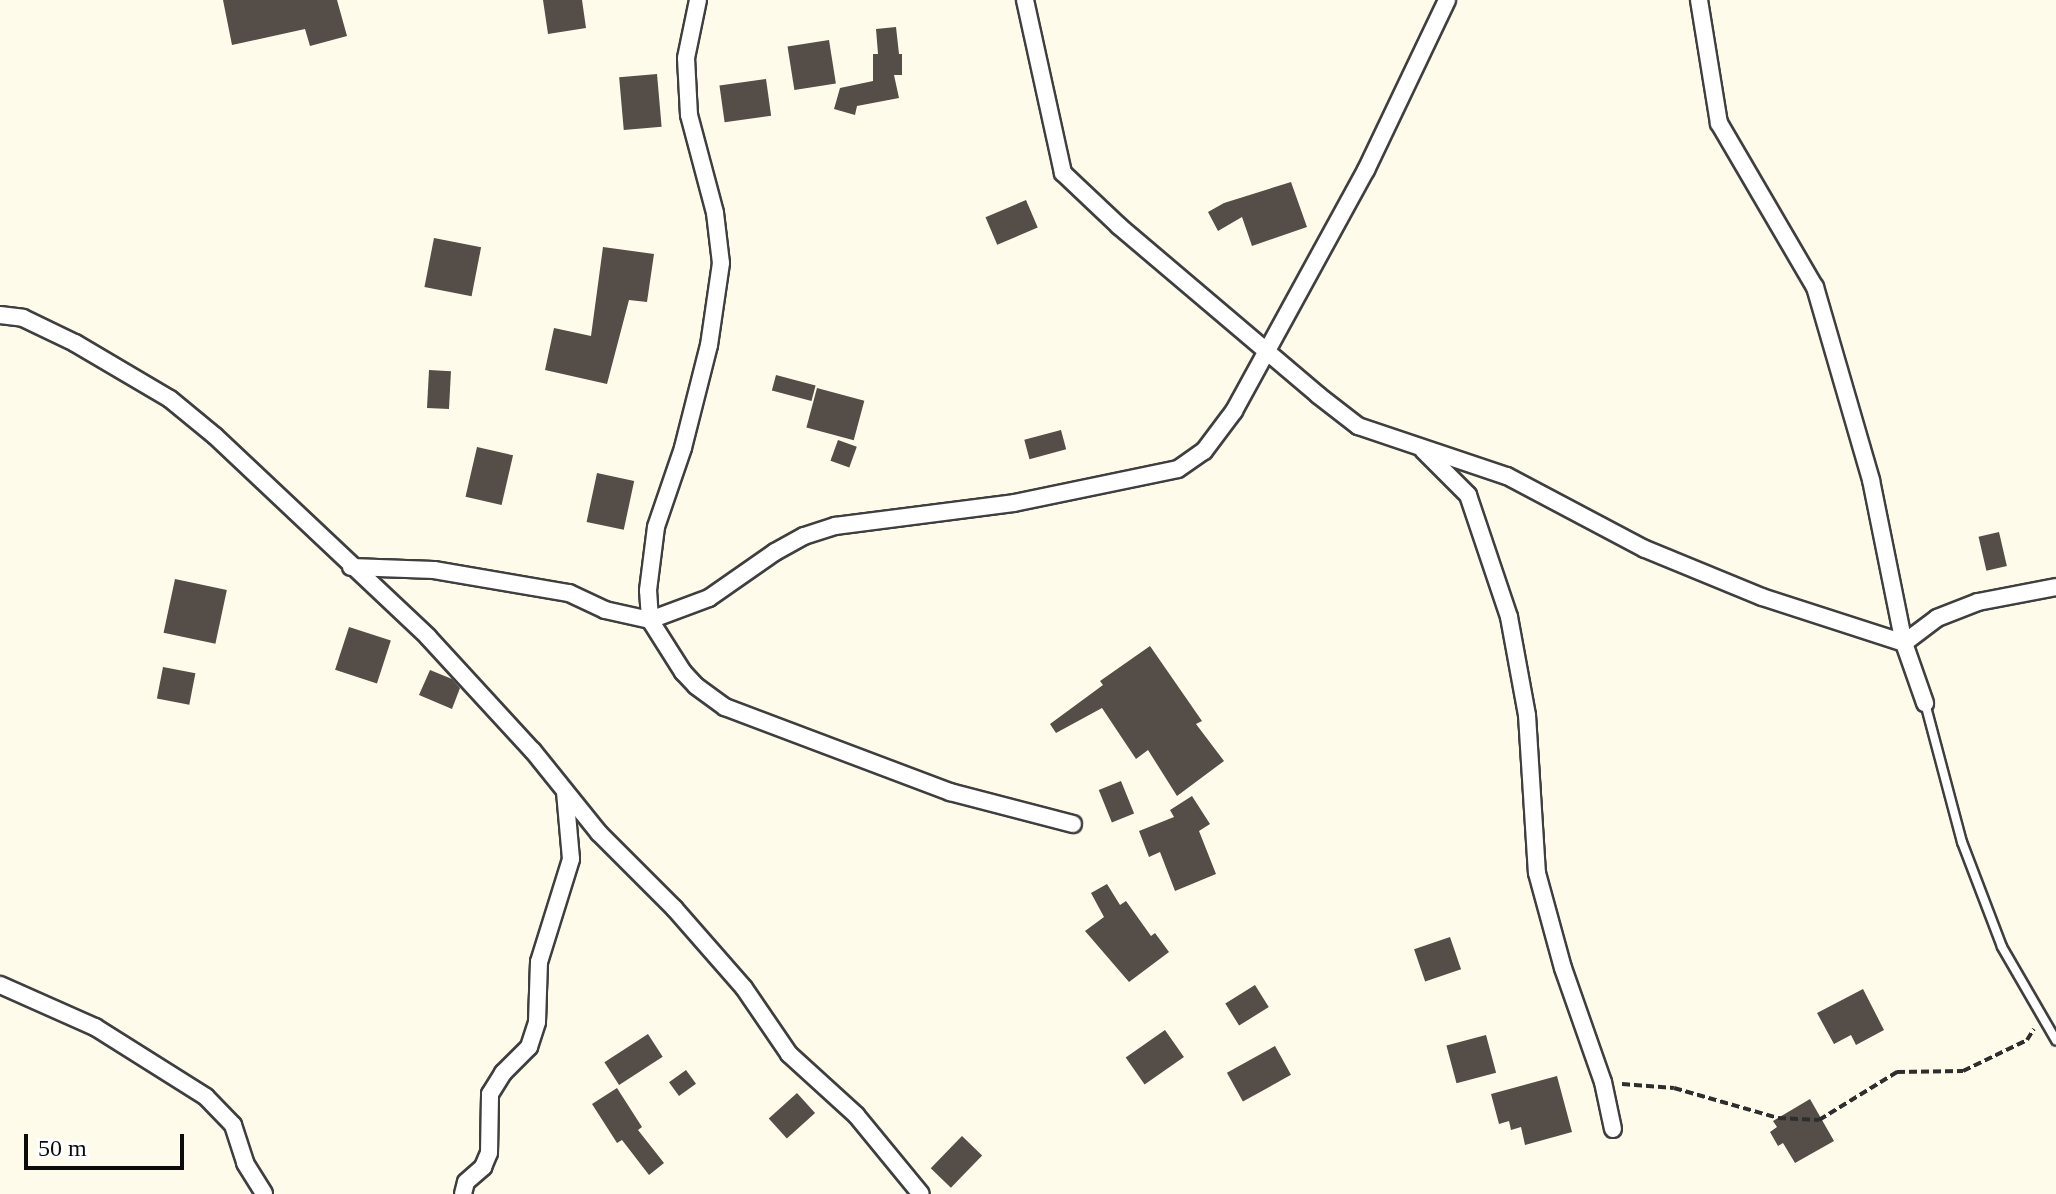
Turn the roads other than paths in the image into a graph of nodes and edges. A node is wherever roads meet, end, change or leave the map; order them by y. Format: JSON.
{"nodes":[{"id":1,"x":698,"y":0,"type":"edge"},
{"id":2,"x":1025,"y":0,"type":"edge"},
{"id":3,"x":1447,"y":0,"type":"edge"},
{"id":4,"x":1699,"y":0,"type":"edge"},
{"id":5,"x":0,"y":315,"type":"edge"},
{"id":6,"x":1267,"y":352,"type":"junction"},
{"id":7,"x":1420,"y":447,"type":"junction"},
{"id":8,"x":351,"y":567,"type":"junction"},
{"id":9,"x":2056,"y":587,"type":"edge"},
{"id":10,"x":650,"y":620,"type":"junction"},
{"id":11,"x":1904,"y":643,"type":"junction"},
{"id":12,"x":1925,"y":703,"type":"joint"},
{"id":13,"x":565,"y":791,"type":"junction"},
{"id":14,"x":1073,"y":824,"type":"dead end"},
{"id":15,"x":0,"y":985,"type":"edge"},
{"id":16,"x":2056,"y":1040,"type":"edge"},
{"id":17,"x":1613,"y":1129,"type":"dead end"},
{"id":18,"x":264,"y":1194,"type":"edge"},
{"id":19,"x":463,"y":1194,"type":"edge"},
{"id":20,"x":921,"y":1194,"type":"edge"}],
"edges":[{"from":1,"to":10,"type":"street"},
{"from":2,"to":6,"type":"street"},
{"from":3,"to":6,"type":"street"},
{"from":4,"to":11,"type":"street"},
{"from":5,"to":8,"type":"street"},
{"from":6,"to":7,"type":"street"},
{"from":6,"to":10,"type":"street"},
{"from":7,"to":11,"type":"street"},
{"from":7,"to":17,"type":"street"},
{"from":8,"to":10,"type":"street"},
{"from":8,"to":13,"type":"street"},
{"from":9,"to":11,"type":"street"},
{"from":10,"to":14,"type":"street"},
{"from":11,"to":12,"type":"street"},
{"from":12,"to":16,"type":"lane"},
{"from":13,"to":19,"type":"street"},
{"from":13,"to":20,"type":"street"},
{"from":15,"to":18,"type":"street"}]}
